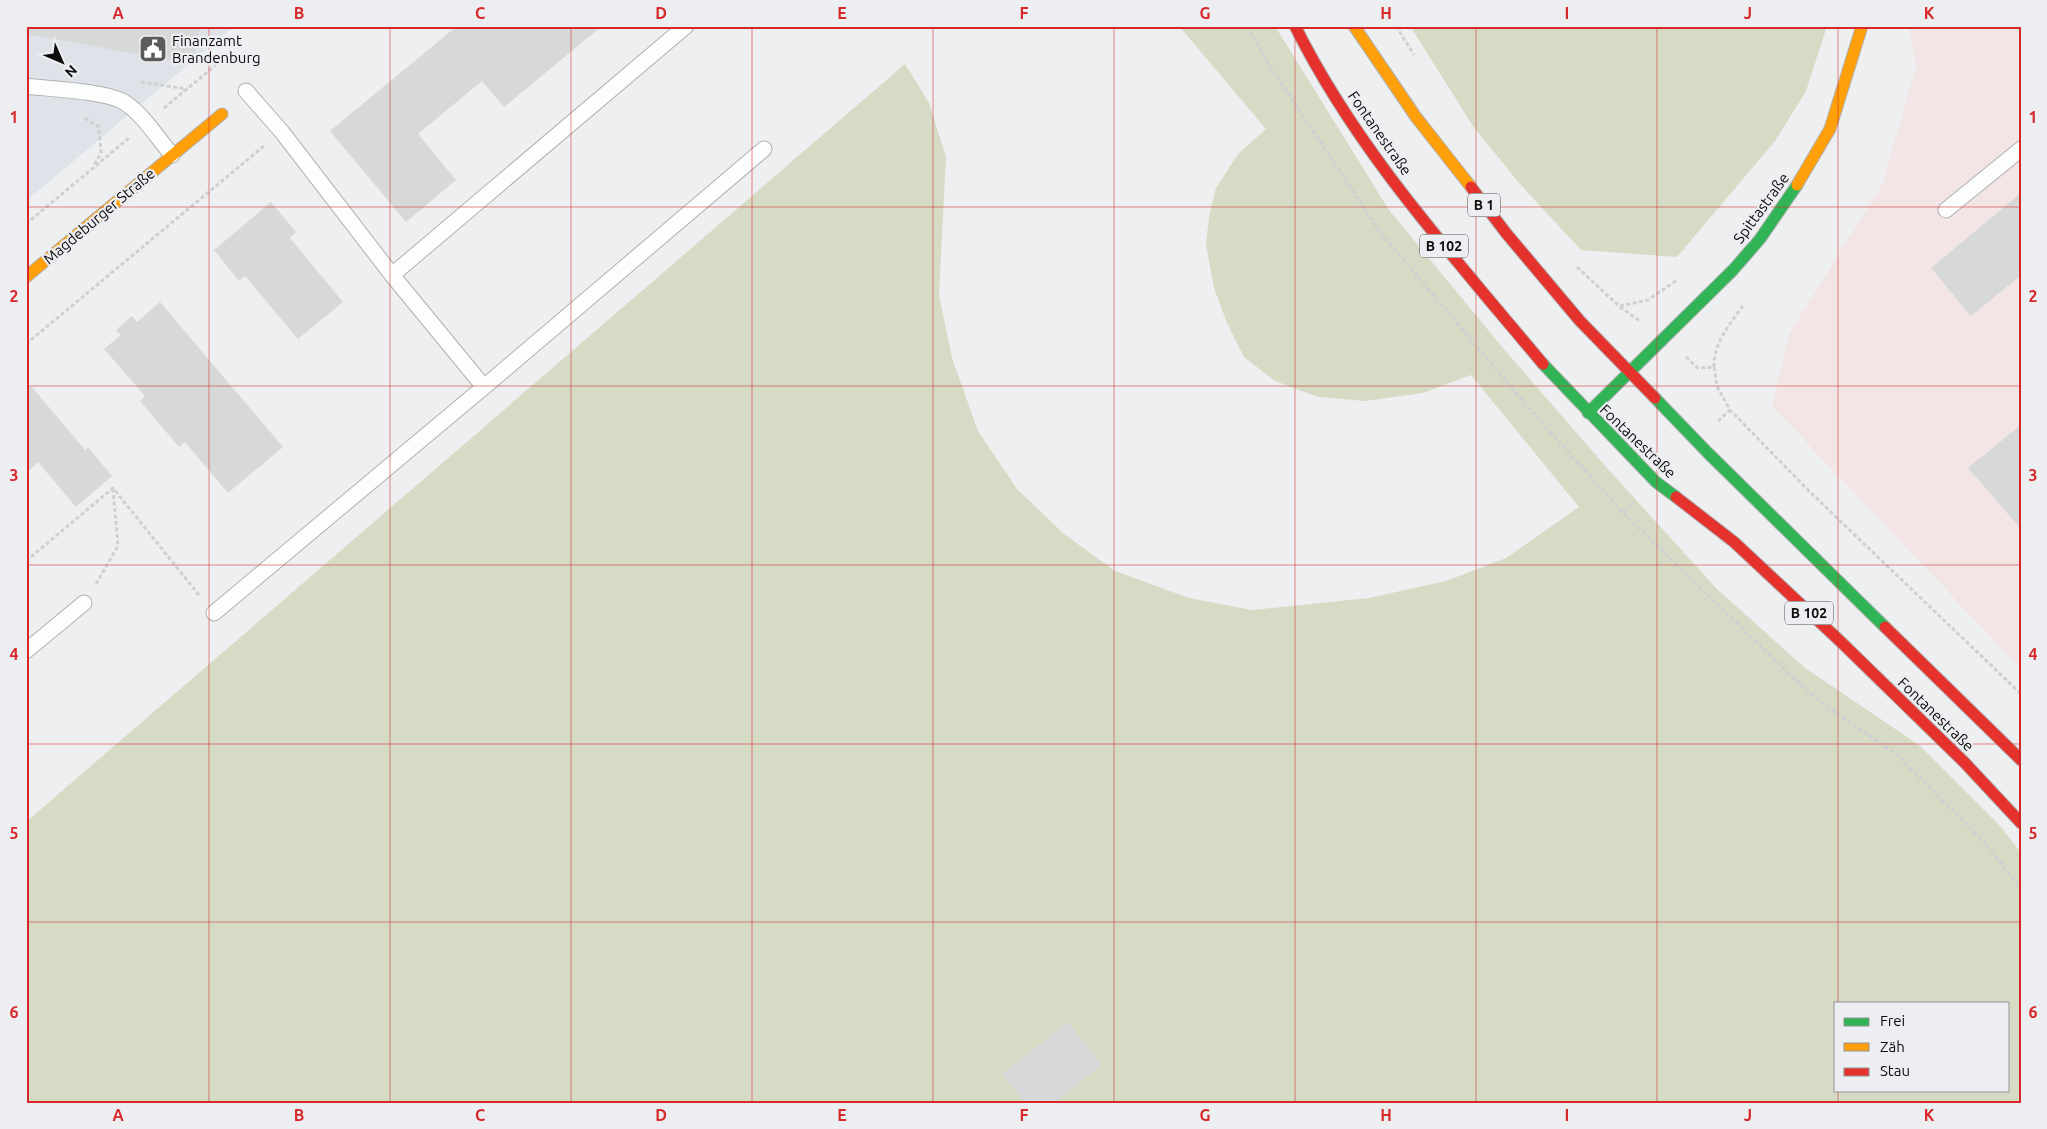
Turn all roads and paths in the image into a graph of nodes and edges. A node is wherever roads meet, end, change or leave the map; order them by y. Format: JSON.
{"nodes":[{"id":1,"x":686,"y":26,"type":"edge"},
{"id":2,"x":1247,"y":26,"type":"edge"},
{"id":3,"x":1295,"y":26,"type":"edge"},
{"id":4,"x":1354,"y":26,"type":"edge"},
{"id":5,"x":1396,"y":26,"type":"edge"},
{"id":6,"x":1862,"y":26,"type":"edge"},
{"id":7,"x":1417,"y":60,"type":"dead end"},
{"id":8,"x":216,"y":65,"type":"dead end"},
{"id":9,"x":26,"y":86,"type":"edge"},
{"id":10,"x":246,"y":91,"type":"dead end"},
{"id":11,"x":77,"y":113,"type":"dead end"},
{"id":12,"x":222,"y":114,"type":"dead end"},
{"id":13,"x":146,"y":124,"type":"junction"},
{"id":14,"x":282,"y":132,"type":"junction"},
{"id":15,"x":764,"y":149,"type":"dead end"},
{"id":16,"x":2021,"y":149,"type":"edge"},
{"id":17,"x":172,"y":155,"type":"junction"},
{"id":18,"x":93,"y":168,"type":"junction"},
{"id":19,"x":1946,"y":210,"type":"dead end"},
{"id":20,"x":26,"y":224,"type":"edge"},
{"id":21,"x":1572,"y":262,"type":"dead end"},
{"id":22,"x":392,"y":275,"type":"junction"},
{"id":23,"x":26,"y":277,"type":"edge"},
{"id":24,"x":1679,"y":279,"type":"dead end"},
{"id":25,"x":1620,"y":306,"type":"junction"},
{"id":26,"x":1665,"y":339,"type":"junction"},
{"id":27,"x":26,"y":344,"type":"edge"},
{"id":28,"x":1630,"y":373,"type":"junction"},
{"id":29,"x":484,"y":387,"type":"junction"},
{"id":30,"x":1730,"y":410,"type":"junction"},
{"id":31,"x":1588,"y":413,"type":"junction"},
{"id":32,"x":1720,"y":419,"type":"dead end"},
{"id":33,"x":113,"y":488,"type":"junction"},
{"id":34,"x":26,"y":561,"type":"edge"},
{"id":35,"x":84,"y":603,"type":"joint"},
{"id":36,"x":214,"y":613,"type":"joint"},
{"id":37,"x":26,"y":651,"type":"edge"},
{"id":38,"x":2021,"y":694,"type":"edge"},
{"id":39,"x":2021,"y":760,"type":"edge"},
{"id":40,"x":2021,"y":823,"type":"edge"},
{"id":41,"x":2021,"y":888,"type":"edge"}],
"edges":[{"from":1,"to":22,"type":"lane"},
{"from":2,"to":41,"type":"path"},
{"from":3,"to":31,"type":"main road","name":"Fontanestraße","number":"B 102"},
{"from":4,"to":28,"type":"main road","name":"Fontanestraße","number":"B 1"},
{"from":5,"to":7,"type":"path"},
{"from":6,"to":26,"type":"main road","name":"Spittastraße"},
{"from":8,"to":13,"type":"path"},
{"from":9,"to":13,"type":"lane"},
{"from":10,"to":14,"type":"lane"},
{"from":11,"to":18,"type":"path"},
{"from":12,"to":17,"type":"main road","name":"Magdeburger Straße"},
{"from":13,"to":17,"type":"lane"},
{"from":13,"to":18,"type":"path"},
{"from":14,"to":22,"type":"lane"},
{"from":14,"to":27,"type":"path"},
{"from":15,"to":29,"type":"lane"},
{"from":16,"to":19,"type":"lane"},
{"from":17,"to":23,"type":"main road","name":"Magdeburger Straße"},
{"from":18,"to":20,"type":"path"},
{"from":21,"to":25,"type":"path"},
{"from":22,"to":29,"type":"lane"},
{"from":24,"to":25,"type":"path"},
{"from":25,"to":26,"type":"path"},
{"from":26,"to":28,"type":"main road","name":"Spittastraße"},
{"from":26,"to":30,"type":"path"},
{"from":28,"to":31,"type":"main road","name":"Spittastraße"},
{"from":28,"to":39,"type":"main road","name":"Fontanestraße","number":"B 102"},
{"from":29,"to":36,"type":"lane"},
{"from":30,"to":32,"type":"path"},
{"from":30,"to":38,"type":"path"},
{"from":31,"to":40,"type":"main road","name":"Fontanestraße","number":"B 102"},
{"from":33,"to":34,"type":"path"},
{"from":33,"to":35,"type":"path"},
{"from":33,"to":36,"type":"path"},
{"from":35,"to":37,"type":"lane"}]}
